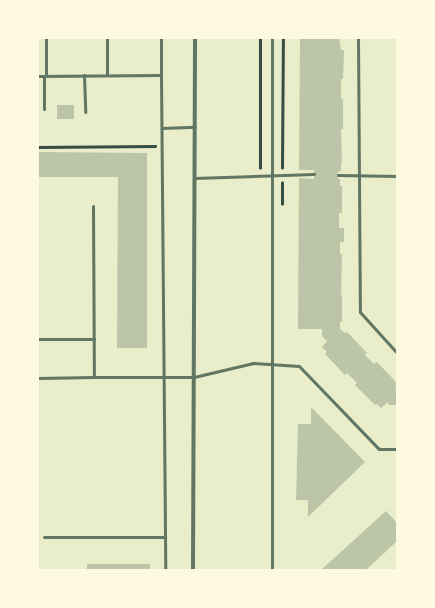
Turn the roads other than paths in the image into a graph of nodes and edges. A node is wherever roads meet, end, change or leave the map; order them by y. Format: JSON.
{"nodes":[{"id":1,"x":46,"y":38,"type":"edge"},
{"id":2,"x":107,"y":38,"type":"edge"},
{"id":3,"x":161,"y":38,"type":"edge"},
{"id":4,"x":195,"y":38,"type":"edge"},
{"id":5,"x":272,"y":38,"type":"edge"},
{"id":6,"x":358,"y":38,"type":"edge"},
{"id":7,"x":84,"y":75,"type":"junction"},
{"id":8,"x":107,"y":75,"type":"junction"},
{"id":9,"x":162,"y":75,"type":"junction"},
{"id":10,"x":38,"y":76,"type":"edge"},
{"id":11,"x":45,"y":76,"type":"junction"},
{"id":12,"x":44,"y":109,"type":"dead end"},
{"id":13,"x":85,"y":112,"type":"dead end"},
{"id":14,"x":195,"y":127,"type":"junction"},
{"id":15,"x":162,"y":128,"type":"junction"},
{"id":16,"x":314,"y":174,"type":"dead end"},
{"id":17,"x":338,"y":175,"type":"dead end"},
{"id":18,"x":358,"y":175,"type":"junction"},
{"id":19,"x":272,"y":176,"type":"junction"},
{"id":20,"x":397,"y":176,"type":"edge"},
{"id":21,"x":194,"y":178,"type":"junction"},
{"id":22,"x":93,"y":206,"type":"dead end"},
{"id":23,"x":38,"y":339,"type":"edge"},
{"id":24,"x":94,"y":339,"type":"junction"},
{"id":25,"x":397,"y":353,"type":"edge"},
{"id":26,"x":273,"y":364,"type":"junction"},
{"id":27,"x":94,"y":377,"type":"junction"},
{"id":28,"x":164,"y":377,"type":"junction"},
{"id":29,"x":194,"y":377,"type":"junction"},
{"id":30,"x":38,"y":378,"type":"edge"},
{"id":31,"x":397,"y":449,"type":"edge"},
{"id":32,"x":44,"y":537,"type":"dead end"},
{"id":33,"x":165,"y":537,"type":"junction"},
{"id":34,"x":165,"y":570,"type":"edge"},
{"id":35,"x":193,"y":570,"type":"edge"},
{"id":36,"x":272,"y":570,"type":"edge"}],
"edges":[{"from":1,"to":11,"type":"lane"},
{"from":2,"to":8,"type":"lane"},
{"from":3,"to":9,"type":"lane"},
{"from":4,"to":14,"type":"street"},
{"from":5,"to":19,"type":"lane"},
{"from":6,"to":18,"type":"lane"},
{"from":7,"to":8,"type":"lane"},
{"from":7,"to":11,"type":"lane"},
{"from":7,"to":13,"type":"lane"},
{"from":8,"to":9,"type":"lane"},
{"from":9,"to":15,"type":"lane"},
{"from":10,"to":11,"type":"lane"},
{"from":11,"to":12,"type":"lane"},
{"from":14,"to":15,"type":"lane"},
{"from":14,"to":21,"type":"street"},
{"from":15,"to":28,"type":"lane"},
{"from":16,"to":19,"type":"lane"},
{"from":17,"to":18,"type":"lane"},
{"from":18,"to":20,"type":"lane"},
{"from":18,"to":25,"type":"lane"},
{"from":19,"to":21,"type":"lane"},
{"from":19,"to":26,"type":"lane"},
{"from":21,"to":29,"type":"street"},
{"from":22,"to":24,"type":"lane"},
{"from":23,"to":24,"type":"lane"},
{"from":24,"to":27,"type":"lane"},
{"from":26,"to":29,"type":"lane"},
{"from":26,"to":31,"type":"lane"},
{"from":26,"to":36,"type":"lane"},
{"from":27,"to":28,"type":"lane"},
{"from":27,"to":30,"type":"lane"},
{"from":28,"to":29,"type":"lane"},
{"from":28,"to":33,"type":"lane"},
{"from":29,"to":35,"type":"street"},
{"from":32,"to":33,"type":"lane"},
{"from":33,"to":34,"type":"lane"}]}
